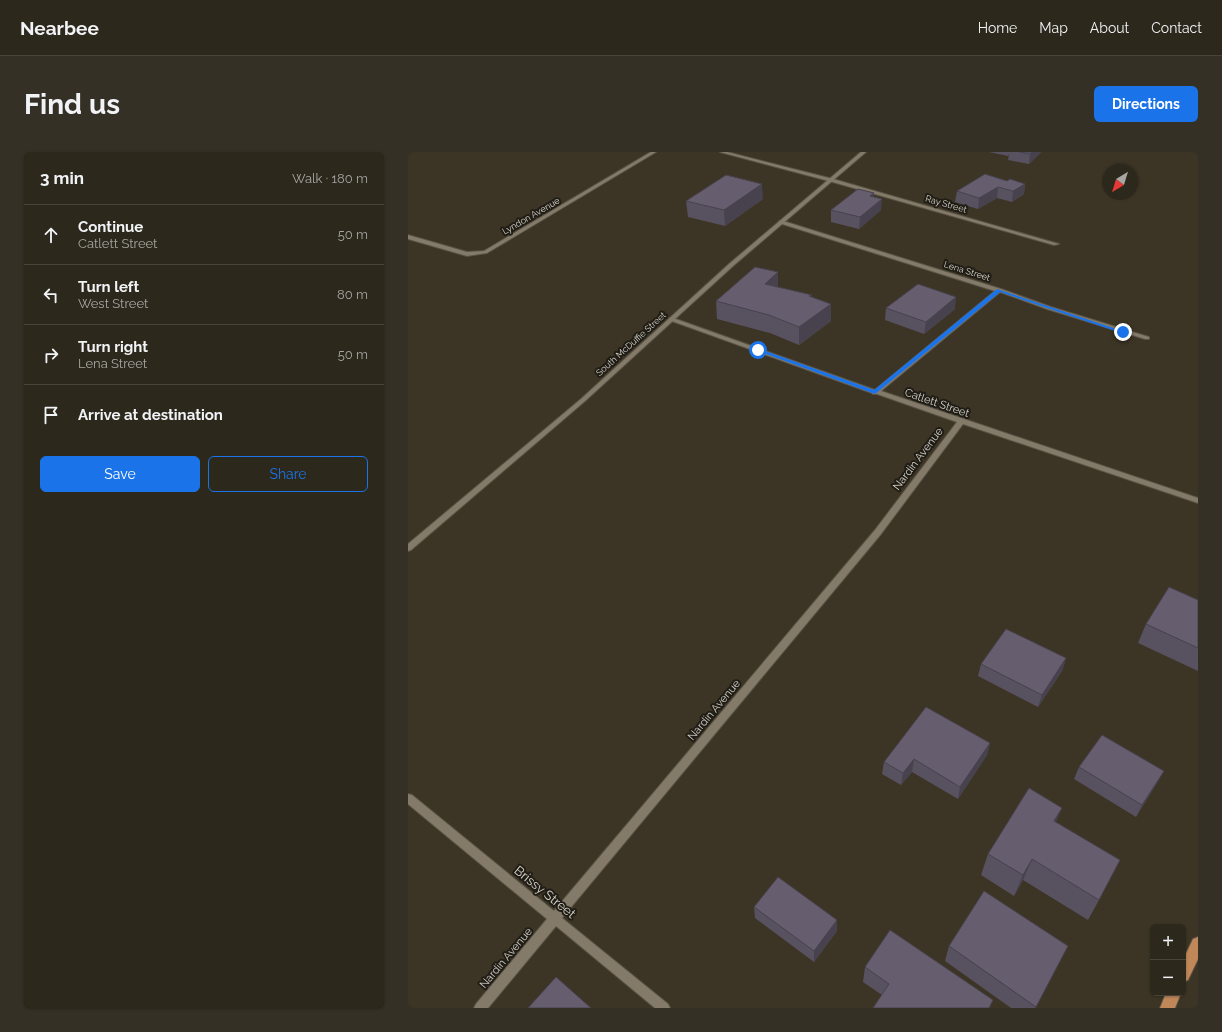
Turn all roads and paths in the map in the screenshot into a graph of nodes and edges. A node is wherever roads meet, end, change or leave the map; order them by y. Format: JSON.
{"nodes":[{"id":1,"x":654,"y":152,"type":"edge"},
{"id":2,"x":722,"y":152,"type":"edge"},
{"id":3,"x":864,"y":152,"type":"edge"},
{"id":4,"x":831,"y":180,"type":"junction"},
{"id":5,"x":781,"y":222,"type":"junction"},
{"id":6,"x":408,"y":237,"type":"edge"},
{"id":7,"x":1056,"y":244,"type":"dead end"},
{"id":8,"x":999,"y":290,"type":"junction"},
{"id":9,"x":671,"y":319,"type":"junction"},
{"id":10,"x":1147,"y":338,"type":"dead end"},
{"id":11,"x":875,"y":392,"type":"junction"},
{"id":12,"x":961,"y":422,"type":"junction"},
{"id":13,"x":1198,"y":501,"type":"edge"},
{"id":14,"x":408,"y":548,"type":"edge"},
{"id":15,"x":408,"y":798,"type":"edge"},
{"id":16,"x":555,"y":919,"type":"junction"},
{"id":17,"x":1198,"y":944,"type":"edge"},
{"id":18,"x":1186,"y":969,"type":"edge"},
{"id":19,"x":1173,"y":996,"type":"edge"},
{"id":20,"x":480,"y":1008,"type":"edge"},
{"id":21,"x":664,"y":1008,"type":"edge"},
{"id":22,"x":1167,"y":1008,"type":"edge"}],
"edges":[{"from":1,"to":6,"type":"street","name":"Lyndon Avenue"},
{"from":2,"to":4,"type":"street","name":"Ray Street"},
{"from":3,"to":4,"type":"street","name":"South McDuffie Street"},
{"from":4,"to":5,"type":"street","name":"South McDuffie Street"},
{"from":4,"to":7,"type":"street","name":"Ray Street"},
{"from":5,"to":8,"type":"street","name":"Lena Street"},
{"from":5,"to":9,"type":"street","name":"South McDuffie Street"},
{"from":8,"to":10,"type":"street","name":"Lena Street"},
{"from":8,"to":11,"type":"street"},
{"from":9,"to":11,"type":"street","name":"Catlett Street"},
{"from":9,"to":14,"type":"street","name":"South McDuffie Street"},
{"from":11,"to":12,"type":"street","name":"Catlett Street"},
{"from":12,"to":13,"type":"street","name":"Catlett Street"},
{"from":12,"to":16,"type":"street","name":"Nardin Avenue"},
{"from":15,"to":16,"type":"street","name":"Brissy Street"},
{"from":16,"to":20,"type":"street","name":"Nardin Avenue"},
{"from":16,"to":21,"type":"street","name":"Brissy Street"},
{"from":17,"to":18,"type":"main road"},
{"from":19,"to":22,"type":"main road"}]}
